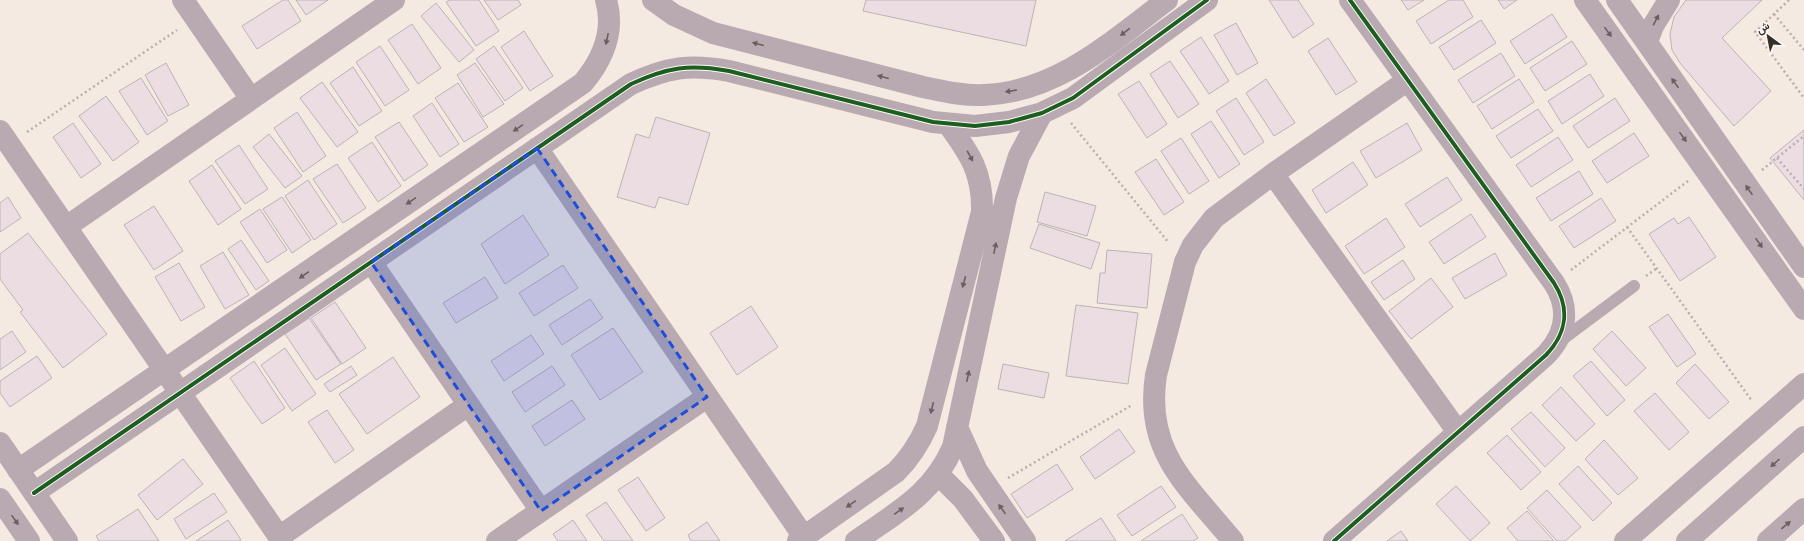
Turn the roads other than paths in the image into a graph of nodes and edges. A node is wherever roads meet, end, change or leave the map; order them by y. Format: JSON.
{"nodes":[{"id":1,"x":394,"y":0,"type":"edge"},
{"id":2,"x":606,"y":0,"type":"edge"},
{"id":3,"x":653,"y":0,"type":"edge"},
{"id":4,"x":1167,"y":0,"type":"edge"},
{"id":5,"x":1207,"y":0,"type":"edge"},
{"id":6,"x":1350,"y":0,"type":"edge"},
{"id":7,"x":1585,"y":0,"type":"edge"},
{"id":8,"x":1617,"y":0,"type":"edge"},
{"id":9,"x":1669,"y":0,"type":"edge"},
{"id":10,"x":1146,"y":6,"type":"edge"},
{"id":11,"x":189,"y":9,"type":"edge"},
{"id":12,"x":1647,"y":42,"type":"junction"},
{"id":13,"x":1408,"y":80,"type":"junction"},
{"id":14,"x":251,"y":99,"type":"junction"},
{"id":15,"x":1049,"y":109,"type":"junction"},
{"id":16,"x":948,"y":124,"type":"junction"},
{"id":17,"x":4,"y":138,"type":"edge"},
{"id":18,"x":537,"y":148,"type":"junction"},
{"id":19,"x":1273,"y":174,"type":"junction"},
{"id":20,"x":66,"y":227,"type":"junction"},
{"id":21,"x":371,"y":262,"type":"junction"},
{"id":22,"x":1804,"y":267,"type":"edge"},
{"id":23,"x":1634,"y":286,"type":"dead end"},
{"id":24,"x":1804,"y":309,"type":"edge"},
{"id":25,"x":1555,"y":346,"type":"junction"},
{"id":26,"x":164,"y":370,"type":"junction"},
{"id":27,"x":1804,"y":384,"type":"edge"},
{"id":28,"x":180,"y":393,"type":"junction"},
{"id":29,"x":707,"y":397,"type":"junction"},
{"id":30,"x":468,"y":405,"type":"junction"},
{"id":31,"x":957,"y":427,"type":"junction"},
{"id":32,"x":1458,"y":432,"type":"junction"},
{"id":33,"x":1804,"y":437,"type":"edge"},
{"id":34,"x":0,"y":443,"type":"edge"},
{"id":35,"x":18,"y":470,"type":"junction"},
{"id":36,"x":939,"y":475,"type":"junction"},
{"id":37,"x":34,"y":493,"type":"junction"},
{"id":38,"x":0,"y":499,"type":"edge"},
{"id":39,"x":1804,"y":509,"type":"edge"},
{"id":40,"x":541,"y":511,"type":"junction"},
{"id":41,"x":281,"y":539,"type":"edge"},
{"id":42,"x":801,"y":539,"type":"edge"},
{"id":43,"x":29,"y":541,"type":"edge"},
{"id":44,"x":67,"y":541,"type":"edge"},
{"id":45,"x":497,"y":541,"type":"edge"},
{"id":46,"x":856,"y":541,"type":"edge"},
{"id":47,"x":994,"y":541,"type":"edge"},
{"id":48,"x":1025,"y":541,"type":"edge"},
{"id":49,"x":1233,"y":541,"type":"edge"},
{"id":50,"x":1334,"y":541,"type":"edge"},
{"id":51,"x":1625,"y":541,"type":"edge"},
{"id":52,"x":1687,"y":541,"type":"edge"},
{"id":53,"x":1768,"y":541,"type":"edge"}],
"edges":[{"from":1,"to":14,"type":"street"},
{"from":2,"to":26,"type":"street","one_way":true},
{"from":10,"to":3,"type":"street","one_way":true},
{"from":4,"to":10,"type":"street"},
{"from":5,"to":15,"type":"street"},
{"from":6,"to":13,"type":"street"},
{"from":7,"to":24,"type":"street","one_way":true},
{"from":8,"to":12,"type":"street"},
{"from":12,"to":9,"type":"street","one_way":true},
{"from":11,"to":14,"type":"street"},
{"from":22,"to":12,"type":"street","one_way":true},
{"from":13,"to":19,"type":"street"},
{"from":13,"to":25,"type":"street"},
{"from":14,"to":20,"type":"street"},
{"from":15,"to":16,"type":"street"},
{"from":31,"to":15,"type":"street","one_way":true},
{"from":16,"to":18,"type":"street"},
{"from":16,"to":42,"type":"street","one_way":true},
{"from":17,"to":20,"type":"street"},
{"from":18,"to":21,"type":"street"},
{"from":18,"to":29,"type":"street"},
{"from":19,"to":32,"type":"street"},
{"from":19,"to":49,"type":"street"},
{"from":20,"to":26,"type":"street"},
{"from":21,"to":28,"type":"street"},
{"from":21,"to":30,"type":"street"},
{"from":23,"to":25,"type":"lane"},
{"from":25,"to":32,"type":"street"},
{"from":26,"to":28,"type":"street"},
{"from":26,"to":35,"type":"street"},
{"from":27,"to":51,"type":"street"},
{"from":28,"to":37,"type":"street"},
{"from":28,"to":41,"type":"street"},
{"from":29,"to":40,"type":"street"},
{"from":29,"to":42,"type":"street"},
{"from":30,"to":40,"type":"street"},
{"from":30,"to":41,"type":"street"},
{"from":31,"to":36,"type":"street"},
{"from":48,"to":31,"type":"street","one_way":true},
{"from":32,"to":50,"type":"street"},
{"from":33,"to":52,"type":"street","one_way":true},
{"from":34,"to":35,"type":"street"},
{"from":35,"to":37,"type":"street"},
{"from":46,"to":36,"type":"street","one_way":true},
{"from":36,"to":47,"type":"street"},
{"from":37,"to":44,"type":"street"},
{"from":38,"to":43,"type":"street","one_way":true},
{"from":53,"to":39,"type":"street","one_way":true},
{"from":40,"to":45,"type":"street"}]}
